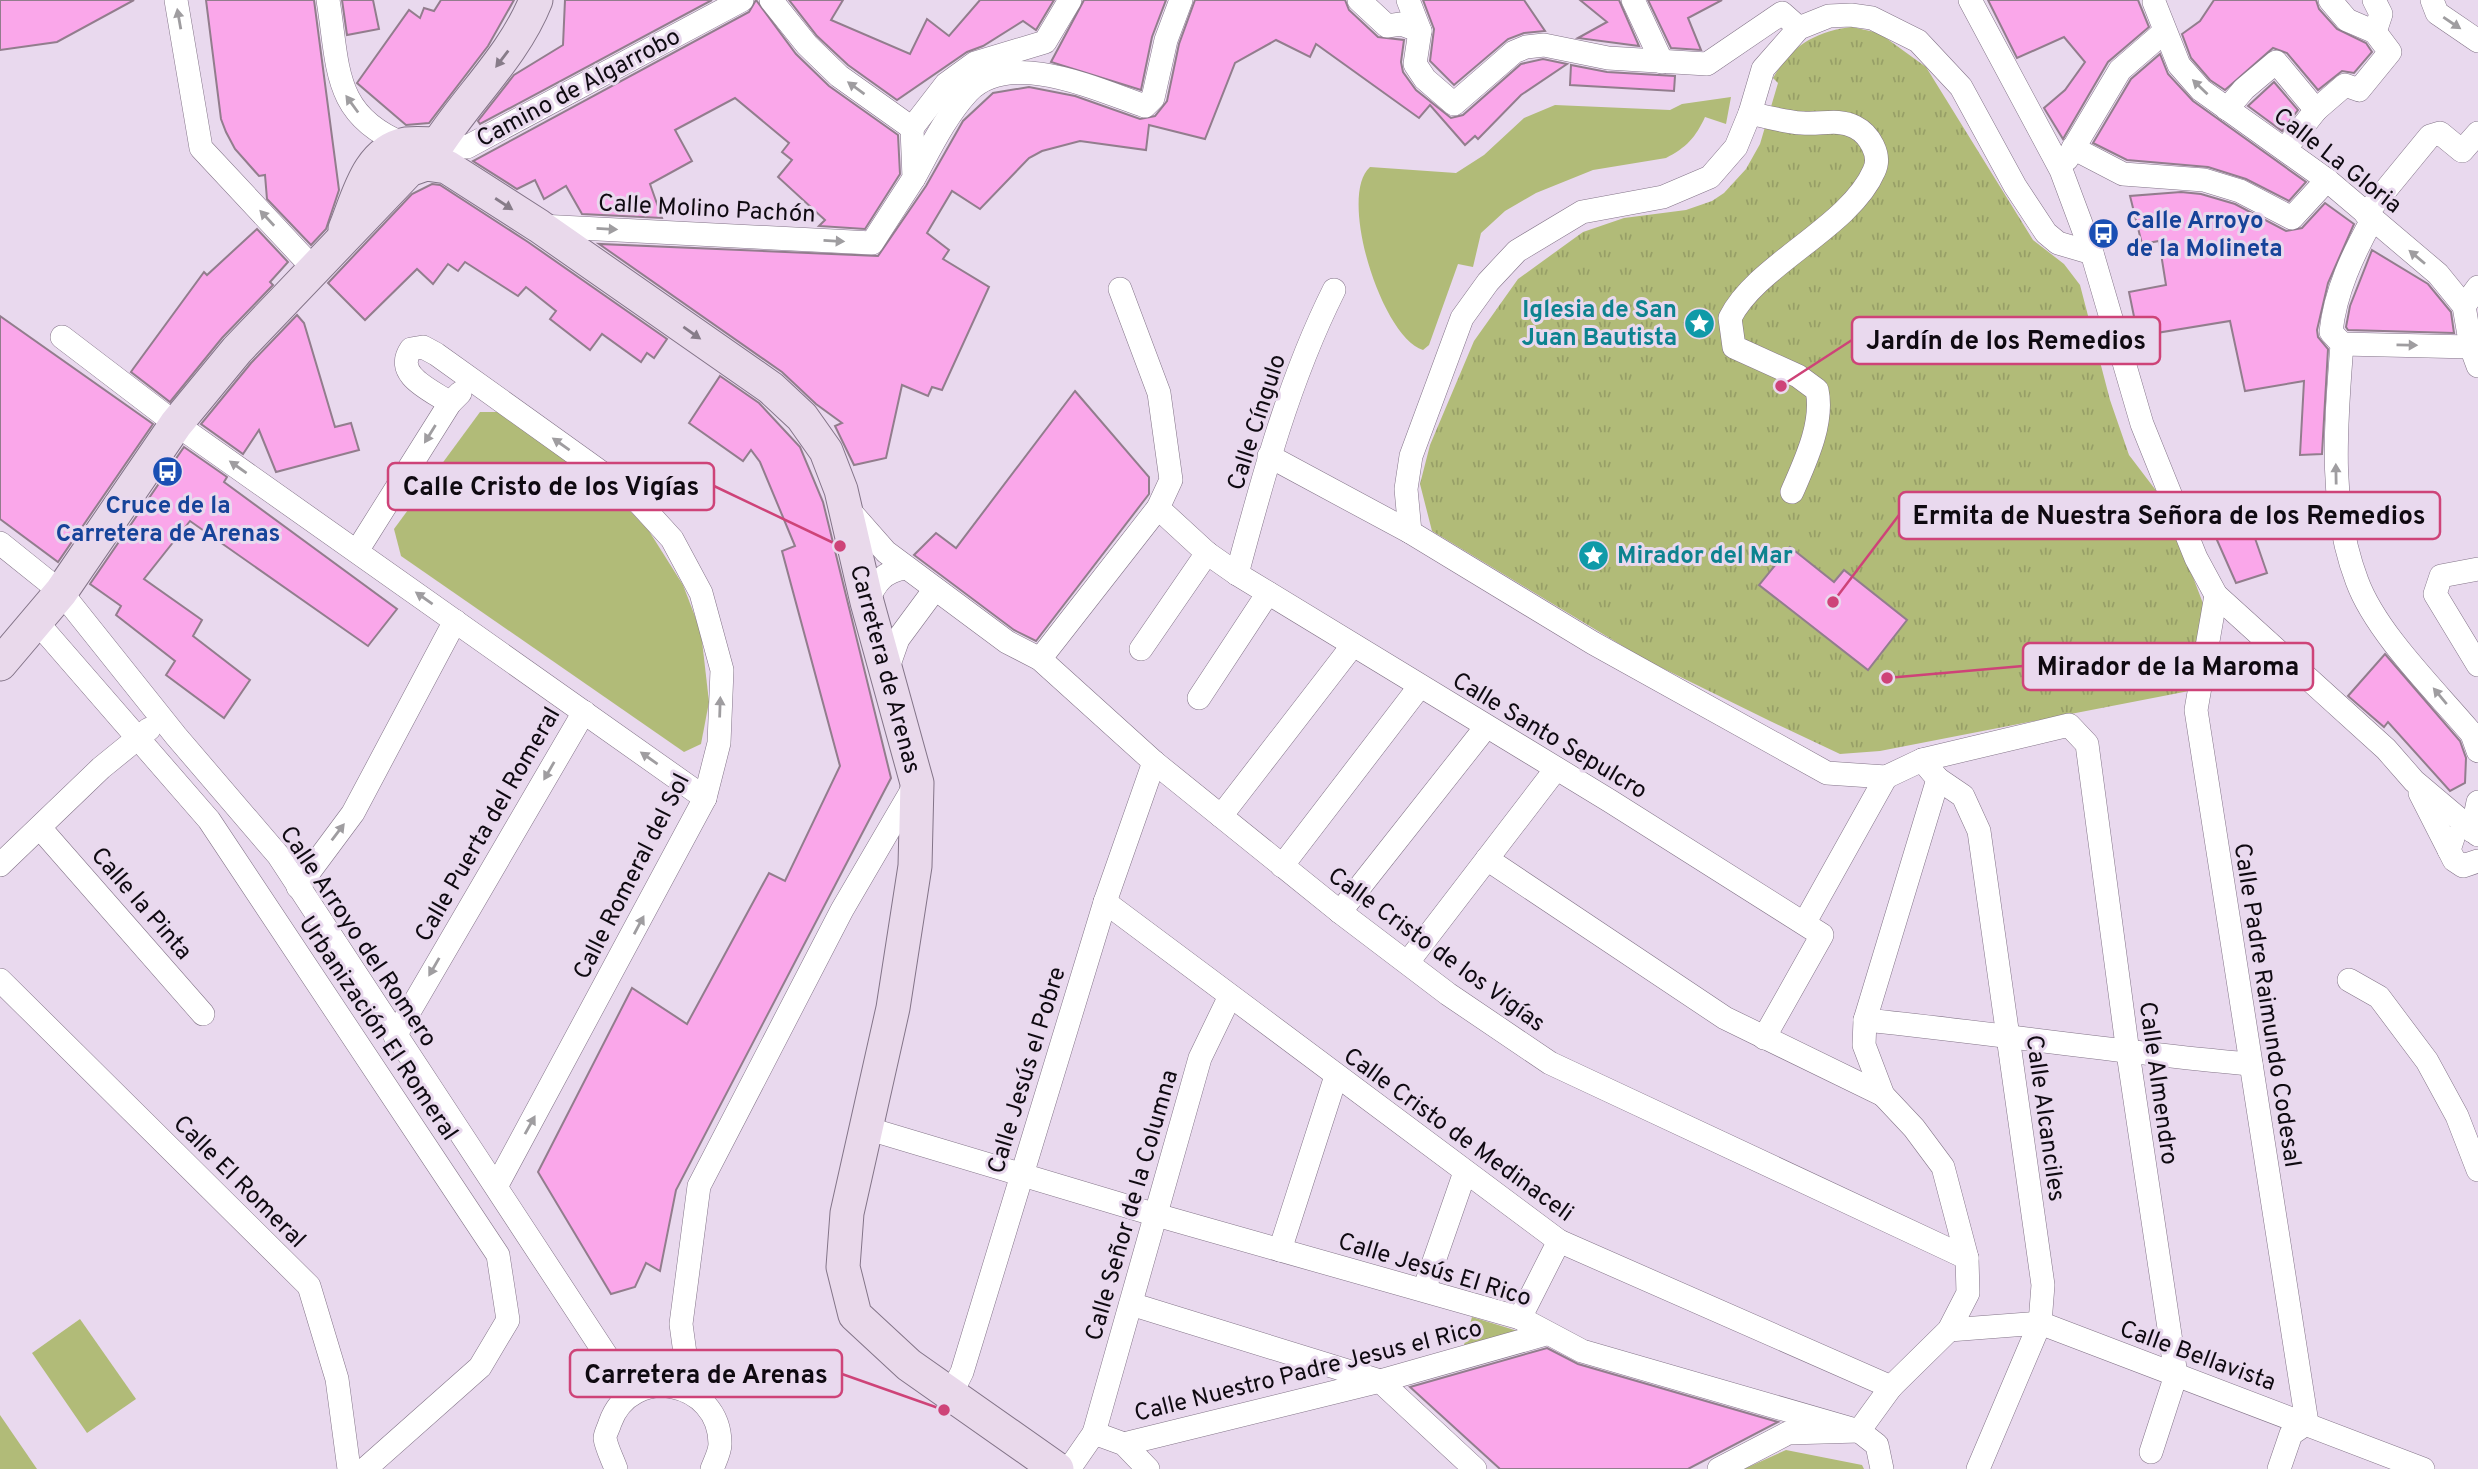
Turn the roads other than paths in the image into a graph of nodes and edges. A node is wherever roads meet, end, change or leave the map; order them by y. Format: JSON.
{"nodes":[{"id":1,"x":176,"y":0,"type":"edge"},
{"id":2,"x":328,"y":0,"type":"edge"},
{"id":3,"x":536,"y":0,"type":"edge"},
{"id":4,"x":742,"y":0,"type":"edge"},
{"id":5,"x":771,"y":0,"type":"edge"},
{"id":6,"x":1070,"y":0,"type":"edge"},
{"id":7,"x":1181,"y":0,"type":"edge"},
{"id":8,"x":1359,"y":0,"type":"edge"},
{"id":9,"x":1408,"y":0,"type":"edge"},
{"id":10,"x":1633,"y":0,"type":"edge"},
{"id":11,"x":1970,"y":0,"type":"edge"},
{"id":12,"x":2330,"y":0,"type":"edge"},
{"id":13,"x":2374,"y":0,"type":"edge"},
{"id":14,"x":2432,"y":0,"type":"edge"},
{"id":15,"x":2154,"y":1,"type":"edge"},
{"id":16,"x":1799,"y":28,"type":"junction"},
{"id":17,"x":1420,"y":31,"type":"junction"},
{"id":18,"x":2164,"y":32,"type":"junction"},
{"id":19,"x":2375,"y":32,"type":"junction"},
{"id":20,"x":2478,"y":41,"type":"edge"},
{"id":21,"x":1662,"y":62,"type":"junction"},
{"id":22,"x":2227,"y":110,"type":"junction"},
{"id":23,"x":2316,"y":110,"type":"junction"},
{"id":24,"x":1750,"y":113,"type":"junction"},
{"id":25,"x":912,"y":128,"type":"junction"},
{"id":26,"x":2478,"y":133,"type":"edge"},
{"id":27,"x":390,"y":144,"type":"junction"},
{"id":28,"x":2073,"y":148,"type":"junction"},
{"id":29,"x":2285,"y":149,"type":"junction"},
{"id":30,"x":455,"y":159,"type":"junction"},
{"id":31,"x":2061,"y":170,"type":"junction"},
{"id":32,"x":914,"y":178,"type":"junction"},
{"id":33,"x":2327,"y":180,"type":"junction"},
{"id":34,"x":381,"y":200,"type":"junction"},
{"id":35,"x":2369,"y":217,"type":"junction"},
{"id":36,"x":539,"y":226,"type":"junction"},
{"id":37,"x":340,"y":242,"type":"junction"},
{"id":38,"x":2092,"y":253,"type":"junction"},
{"id":39,"x":313,"y":268,"type":"junction"},
{"id":40,"x":2478,"y":287,"type":"edge"},
{"id":41,"x":1120,"y":289,"type":"dead end"},
{"id":42,"x":1334,"y":290,"type":"dead end"},
{"id":43,"x":2472,"y":334,"type":"edge"},
{"id":44,"x":62,"y":337,"type":"dead end"},
{"id":45,"x":2342,"y":344,"type":"junction"},
{"id":46,"x":471,"y":380,"type":"junction"},
{"id":47,"x":450,"y":403,"type":"junction"},
{"id":48,"x":176,"y":424,"type":"junction"},
{"id":49,"x":1269,"y":456,"type":"junction"},
{"id":50,"x":1792,"y":492,"type":"dead end"},
{"id":51,"x":845,"y":505,"type":"junction"},
{"id":52,"x":1158,"y":508,"type":"junction"},
{"id":53,"x":1410,"y":531,"type":"junction"},
{"id":54,"x":0,"y":543,"type":"edge"},
{"id":55,"x":356,"y":551,"type":"junction"},
{"id":56,"x":1207,"y":553,"type":"junction"},
{"id":57,"x":905,"y":568,"type":"junction"},
{"id":58,"x":2478,"y":569,"type":"edge"},
{"id":59,"x":1237,"y":574,"type":"junction"},
{"id":60,"x":935,"y":589,"type":"junction"},
{"id":61,"x":61,"y":592,"type":"junction"},
{"id":62,"x":1268,"y":593,"type":"junction"},
{"id":63,"x":2216,"y":595,"type":"junction"},
{"id":64,"x":867,"y":602,"type":"junction"},
{"id":65,"x":36,"y":621,"type":"junction"},
{"id":66,"x":455,"y":621,"type":"junction"},
{"id":67,"x":1353,"y":645,"type":"junction"},
{"id":68,"x":1141,"y":649,"type":"dead end"},
{"id":69,"x":1040,"y":659,"type":"junction"},
{"id":70,"x":0,"y":664,"type":"edge"},
{"id":71,"x":2478,"y":665,"type":"edge"},
{"id":72,"x":886,"y":673,"type":"junction"},
{"id":73,"x":1420,"y":686,"type":"junction"},
{"id":74,"x":1199,"y":698,"type":"dead end"},
{"id":75,"x":584,"y":712,"type":"junction"},
{"id":76,"x":161,"y":717,"type":"junction"},
{"id":77,"x":1486,"y":727,"type":"junction"},
{"id":78,"x":139,"y":739,"type":"junction"},
{"id":79,"x":2478,"y":751,"type":"edge"},
{"id":80,"x":1922,"y":760,"type":"junction"},
{"id":81,"x":1154,"y":762,"type":"junction"},
{"id":82,"x":1556,"y":769,"type":"junction"},
{"id":83,"x":1886,"y":777,"type":"junction"},
{"id":84,"x":1937,"y":779,"type":"junction"},
{"id":85,"x":2414,"y":781,"type":"junction"},
{"id":86,"x":917,"y":783,"type":"junction"},
{"id":87,"x":705,"y":798,"type":"junction"},
{"id":88,"x":2478,"y":802,"type":"edge"},
{"id":89,"x":1221,"y":816,"type":"junction"},
{"id":90,"x":40,"y":828,"type":"junction"},
{"id":91,"x":2475,"y":833,"type":"edge"},
{"id":92,"x":1487,"y":859,"type":"junction"},
{"id":93,"x":2467,"y":864,"type":"edge"},
{"id":94,"x":0,"y":865,"type":"edge"},
{"id":95,"x":1282,"y":866,"type":"junction"},
{"id":96,"x":298,"y":887,"type":"junction"},
{"id":97,"x":1105,"y":902,"type":"junction"},
{"id":98,"x":1340,"y":912,"type":"junction"},
{"id":99,"x":1805,"y":922,"type":"junction"},
{"id":100,"x":1408,"y":962,"type":"junction"},
{"id":101,"x":0,"y":980,"type":"edge"},
{"id":102,"x":2349,"y":980,"type":"dead end"},
{"id":103,"x":1230,"y":996,"type":"junction"},
{"id":104,"x":203,"y":1014,"type":"dead end"},
{"id":105,"x":1865,"y":1020,"type":"junction"},
{"id":106,"x":2008,"y":1034,"type":"junction"},
{"id":107,"x":395,"y":1036,"type":"junction"},
{"id":108,"x":1764,"y":1038,"type":"junction"},
{"id":109,"x":2128,"y":1054,"type":"junction"},
{"id":110,"x":2251,"y":1064,"type":"junction"},
{"id":111,"x":1336,"y":1076,"type":"junction"},
{"id":112,"x":1883,"y":1095,"type":"junction"},
{"id":113,"x":866,"y":1128,"type":"junction"},
{"id":114,"x":2478,"y":1170,"type":"edge"},
{"id":115,"x":1465,"y":1172,"type":"junction"},
{"id":116,"x":1022,"y":1173,"type":"junction"},
{"id":117,"x":497,"y":1185,"type":"junction"},
{"id":118,"x":1153,"y":1214,"type":"junction"},
{"id":119,"x":1559,"y":1241,"type":"junction"},
{"id":120,"x":1280,"y":1250,"type":"junction"},
{"id":121,"x":1967,"y":1258,"type":"junction"},
{"id":122,"x":1424,"y":1290,"type":"junction"},
{"id":123,"x":1130,"y":1304,"type":"junction"},
{"id":124,"x":1520,"y":1318,"type":"junction"},
{"id":125,"x":2040,"y":1323,"type":"junction"},
{"id":126,"x":1949,"y":1330,"type":"junction"},
{"id":127,"x":1546,"y":1335,"type":"junction"},
{"id":128,"x":2176,"y":1375,"type":"junction"},
{"id":129,"x":1380,"y":1381,"type":"junction"},
{"id":130,"x":1892,"y":1387,"type":"junction"},
{"id":131,"x":690,"y":1391,"type":"junction"},
{"id":132,"x":631,"y":1393,"type":"junction"},
{"id":133,"x":951,"y":1394,"type":"junction"},
{"id":134,"x":2307,"y":1423,"type":"junction"},
{"id":135,"x":1859,"y":1431,"type":"junction"},
{"id":136,"x":1094,"y":1433,"type":"junction"},
{"id":137,"x":1124,"y":1444,"type":"junction"},
{"id":138,"x":2151,"y":1452,"type":"dead end"},
{"id":139,"x":349,"y":1469,"type":"edge"},
{"id":140,"x":365,"y":1469,"type":"edge"},
{"id":141,"x":616,"y":1469,"type":"edge"},
{"id":142,"x":712,"y":1469,"type":"edge"},
{"id":143,"x":1057,"y":1469,"type":"edge"},
{"id":144,"x":1069,"y":1469,"type":"edge"},
{"id":145,"x":1149,"y":1469,"type":"edge"},
{"id":146,"x":1475,"y":1469,"type":"edge"},
{"id":147,"x":1719,"y":1469,"type":"edge"},
{"id":148,"x":1882,"y":1469,"type":"edge"},
{"id":149,"x":1978,"y":1469,"type":"edge"},
{"id":150,"x":2278,"y":1469,"type":"edge"},
{"id":151,"x":2423,"y":1469,"type":"edge"}],
"edges":[{"from":39,"to":1,"type":"street","one_way":true},
{"from":27,"to":2,"type":"street","one_way":true},
{"from":3,"to":30,"type":"street","one_way":true},
{"from":4,"to":30,"type":"street","name":"Camino de Algarrobo"},
{"from":25,"to":5,"type":"street","one_way":true},
{"from":6,"to":25,"type":"street"},
{"from":7,"to":32,"type":"street"},
{"from":8,"to":17,"type":"street"},
{"from":9,"to":17,"type":"street"},
{"from":10,"to":21,"type":"street"},
{"from":11,"to":31,"type":"street"},
{"from":12,"to":19,"type":"street"},
{"from":13,"to":19,"type":"street"},
{"from":14,"to":20,"type":"street","one_way":true},
{"from":15,"to":18,"type":"street","name":"Calle La Gloria"},
{"from":16,"to":21,"type":"street"},
{"from":16,"to":24,"type":"street"},
{"from":16,"to":38,"type":"street"},
{"from":17,"to":21,"type":"street"},
{"from":22,"to":18,"type":"street","name":"Calle La Gloria","one_way":true},
{"from":18,"to":28,"type":"street"},
{"from":19,"to":23,"type":"street"},
{"from":22,"to":23,"type":"street"},
{"from":22,"to":29,"type":"street","name":"Calle La Gloria"},
{"from":23,"to":29,"type":"street"},
{"from":24,"to":50,"type":"street"},
{"from":24,"to":53,"type":"street"},
{"from":25,"to":32,"type":"street"},
{"from":26,"to":35,"type":"street"},
{"from":27,"to":30,"type":"street","name":"Camino de Algarrobo"},
{"from":27,"to":34,"type":"street"},
{"from":27,"to":37,"type":"street","name":"Camino de Algarrobo"},
{"from":28,"to":31,"type":"street"},
{"from":28,"to":33,"type":"street"},
{"from":29,"to":33,"type":"street","name":"Calle La Gloria"},
{"from":30,"to":34,"type":"street","name":"Camino de Algarrobo"},
{"from":30,"to":36,"type":"street","name":"Carretera de Arenas","one_way":true},
{"from":31,"to":38,"type":"street"},
{"from":36,"to":32,"type":"street","name":"Calle Molino Pachón","one_way":true},
{"from":33,"to":35,"type":"street","name":"Calle La Gloria"},
{"from":34,"to":37,"type":"street","name":"Camino de Algarrobo"},
{"from":43,"to":35,"type":"street","name":"Calle La Gloria","one_way":true},
{"from":35,"to":45,"type":"street"},
{"from":36,"to":51,"type":"street","name":"Carretera de Arenas","one_way":true},
{"from":37,"to":39,"type":"street","name":"Camino de Algarrobo"},
{"from":38,"to":63,"type":"street"},
{"from":39,"to":48,"type":"street","name":"Camino de Algarrobo"},
{"from":40,"to":43,"type":"street"},
{"from":41,"to":52,"type":"street"},
{"from":42,"to":49,"type":"street","name":"Calle Cíngulo"},
{"from":45,"to":43,"type":"street","one_way":true},
{"from":44,"to":48,"type":"street"},
{"from":79,"to":45,"type":"street","one_way":true},
{"from":46,"to":47,"type":"street"},
{"from":46,"to":47,"type":"street","name":"Calle Romeral del Sol"},
{"from":87,"to":46,"type":"street","name":"Calle Romeral del Sol","one_way":true},
{"from":47,"to":55,"type":"street","one_way":true},
{"from":55,"to":48,"type":"street","one_way":true},
{"from":48,"to":61,"type":"street","name":"Camino de Algarrobo"},
{"from":49,"to":53,"type":"street"},
{"from":49,"to":59,"type":"street","name":"Calle Cíngulo"},
{"from":51,"to":57,"type":"street","name":"Calle Cristo de los Vigías"},
{"from":51,"to":64,"type":"street","name":"Carretera de Arenas"},
{"from":52,"to":56,"type":"street","name":"Calle Santo Sepulcro"},
{"from":52,"to":69,"type":"street"},
{"from":53,"to":83,"type":"street"},
{"from":54,"to":61,"type":"street","name":"Calle Arroyo del Romero"},
{"from":66,"to":55,"type":"street","one_way":true},
{"from":56,"to":59,"type":"street","name":"Calle Santo Sepulcro"},
{"from":56,"to":68,"type":"street"},
{"from":57,"to":60,"type":"street","name":"Calle Cristo de los Vigías"},
{"from":57,"to":64,"type":"street"},
{"from":58,"to":71,"type":"street"},
{"from":59,"to":62,"type":"street","name":"Calle Santo Sepulcro"},
{"from":60,"to":69,"type":"street","name":"Calle Cristo de los Vigías"},
{"from":60,"to":72,"type":"street"},
{"from":61,"to":65,"type":"street","name":"Camino de Algarrobo"},
{"from":61,"to":76,"type":"street","name":"Calle Arroyo del Romero"},
{"from":62,"to":67,"type":"street","name":"Calle Santo Sepulcro"},
{"from":62,"to":74,"type":"street"},
{"from":63,"to":85,"type":"street"},
{"from":63,"to":110,"type":"street","name":"Calle Padre Raimundo Codesal"},
{"from":64,"to":72,"type":"street","name":"Carretera de Arenas"},
{"from":65,"to":70,"type":"street","name":"Camino de Algarrobo"},
{"from":65,"to":78,"type":"street","name":"Urbanización El Romeral"},
{"from":66,"to":75,"type":"street"},
{"from":96,"to":66,"type":"street","one_way":true},
{"from":67,"to":73,"type":"street","name":"Calle Santo Sepulcro"},
{"from":67,"to":89,"type":"street"},
{"from":69,"to":81,"type":"street","name":"Calle Cristo de los Vigías"},
{"from":72,"to":86,"type":"street","name":"Carretera de Arenas"},
{"from":73,"to":77,"type":"street","name":"Calle Santo Sepulcro"},
{"from":73,"to":95,"type":"street"},
{"from":87,"to":75,"type":"street","one_way":true},
{"from":75,"to":107,"type":"street","name":"Calle Puerta del Romeral","one_way":true},
{"from":76,"to":78,"type":"street"},
{"from":76,"to":96,"type":"street","name":"Calle Arroyo del Romero"},
{"from":77,"to":82,"type":"street","name":"Calle Santo Sepulcro"},
{"from":77,"to":98,"type":"street"},
{"from":78,"to":90,"type":"street"},
{"from":78,"to":140,"type":"street","name":"Urbanización El Romeral"},
{"from":80,"to":83,"type":"street"},
{"from":80,"to":84,"type":"street","name":"Calle Alcanciles"},
{"from":80,"to":109,"type":"street","name":"Calle Almendro"},
{"from":81,"to":89,"type":"street","name":"Calle Cristo de los Vigías"},
{"from":81,"to":97,"type":"street","name":"Calle Jesús el Pobre"},
{"from":82,"to":92,"type":"street"},
{"from":82,"to":99,"type":"street","name":"Calle Santo Sepulcro"},
{"from":83,"to":99,"type":"street"},
{"from":84,"to":105,"type":"street"},
{"from":84,"to":106,"type":"street","name":"Calle Alcanciles"},
{"from":85,"to":91,"type":"street"},
{"from":85,"to":93,"type":"street"},
{"from":86,"to":113,"type":"street","name":"Carretera de Arenas"},
{"from":86,"to":131,"type":"street"},
{"from":117,"to":87,"type":"street","name":"Calle Romeral del Sol","one_way":true},
{"from":88,"to":91,"type":"street"},
{"from":89,"to":95,"type":"street","name":"Calle Cristo de los Vigías"},
{"from":90,"to":94,"type":"street"},
{"from":90,"to":104,"type":"street","name":"Calle la Pinta"},
{"from":91,"to":93,"type":"street"},
{"from":92,"to":100,"type":"street"},
{"from":92,"to":108,"type":"street"},
{"from":95,"to":98,"type":"street","name":"Calle Cristo de los Vigías"},
{"from":96,"to":107,"type":"street","name":"Calle Arroyo del Romero"},
{"from":97,"to":103,"type":"street","name":"Calle Cristo de Medinaceli"},
{"from":97,"to":116,"type":"street","name":"Calle Jesús el Pobre"},
{"from":98,"to":100,"type":"street","name":"Calle Cristo de los Vigías"},
{"from":99,"to":108,"type":"street"},
{"from":100,"to":121,"type":"street","name":"Calle Cristo de los Vigías"},
{"from":101,"to":139,"type":"street","name":"Calle El Romeral"},
{"from":102,"to":114,"type":"street"},
{"from":103,"to":111,"type":"street","name":"Calle Cristo de Medinaceli"},
{"from":103,"to":118,"type":"street","name":"Calle Señor de la Columna"},
{"from":105,"to":106,"type":"street"},
{"from":105,"to":112,"type":"street"},
{"from":106,"to":109,"type":"street"},
{"from":106,"to":125,"type":"street","name":"Calle Alcanciles"},
{"from":107,"to":117,"type":"street","name":"Calle Arroyo del Romero"},
{"from":108,"to":112,"type":"street"},
{"from":109,"to":110,"type":"street"},
{"from":109,"to":128,"type":"street","name":"Calle Almendro"},
{"from":110,"to":134,"type":"street","name":"Calle Padre Raimundo Codesal"},
{"from":111,"to":115,"type":"street","name":"Calle Cristo de Medinaceli"},
{"from":111,"to":120,"type":"street"},
{"from":112,"to":121,"type":"street"},
{"from":113,"to":116,"type":"street","name":"Calle Jesús El Rico"},
{"from":113,"to":133,"type":"street","name":"Carretera de Arenas"},
{"from":115,"to":119,"type":"street","name":"Calle Cristo de Medinaceli"},
{"from":115,"to":122,"type":"street"},
{"from":116,"to":118,"type":"street","name":"Calle Jesús El Rico"},
{"from":116,"to":133,"type":"street","name":"Calle Jesús el Pobre"},
{"from":117,"to":132,"type":"street","name":"Calle Arroyo del Romero"},
{"from":118,"to":120,"type":"street","name":"Calle Jesús El Rico"},
{"from":118,"to":123,"type":"street","name":"Calle Señor de la Columna"},
{"from":119,"to":124,"type":"street"},
{"from":119,"to":130,"type":"street","name":"Calle Cristo de Medinaceli"},
{"from":120,"to":122,"type":"street","name":"Calle Jesús El Rico"},
{"from":121,"to":126,"type":"street"},
{"from":122,"to":124,"type":"street","name":"Calle Jesús El Rico"},
{"from":123,"to":129,"type":"street"},
{"from":123,"to":136,"type":"street","name":"Calle Señor de la Columna"},
{"from":124,"to":127,"type":"street","name":"Calle Jesús El Rico"},
{"from":125,"to":126,"type":"street","name":"Calle Bellavista"},
{"from":125,"to":128,"type":"street","name":"Calle Bellavista"},
{"from":125,"to":149,"type":"street","name":"Calle Alcanciles"},
{"from":126,"to":130,"type":"street"},
{"from":127,"to":129,"type":"street","name":"Calle Nuestro Padre Jesus el Rico"},
{"from":127,"to":135,"type":"street","name":"Calle Jesús El Rico"},
{"from":128,"to":134,"type":"street","name":"Calle Bellavista"},
{"from":128,"to":138,"type":"street","name":"Calle Almendro"},
{"from":129,"to":137,"type":"street","name":"Calle Nuestro Padre Jesus el Rico"},
{"from":129,"to":146,"type":"street"},
{"from":130,"to":135,"type":"street"},
{"from":131,"to":132,"type":"street"},
{"from":131,"to":142,"type":"street"},
{"from":132,"to":141,"type":"street"},
{"from":133,"to":143,"type":"street","name":"Carretera de Arenas"},
{"from":134,"to":150,"type":"street"},
{"from":134,"to":151,"type":"street","name":"Calle Bellavista"},
{"from":135,"to":147,"type":"street"},
{"from":135,"to":148,"type":"street"},
{"from":136,"to":137,"type":"street"},
{"from":136,"to":144,"type":"street","name":"Calle Señor de la Columna"},
{"from":137,"to":145,"type":"street"}]}
